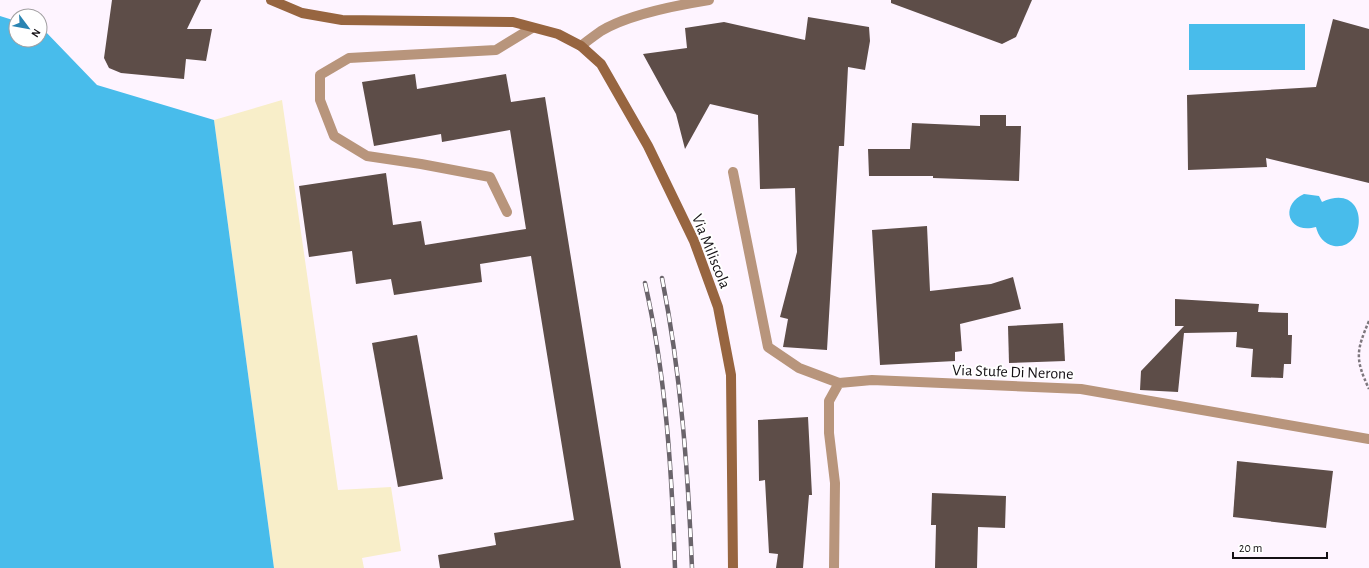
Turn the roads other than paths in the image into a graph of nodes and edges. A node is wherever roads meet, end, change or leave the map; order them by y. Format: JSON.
{"nodes":[{"id":1,"x":271,"y":0,"type":"edge"},
{"id":2,"x":708,"y":0,"type":"edge"},
{"id":3,"x":532,"y":28,"type":"junction"},
{"id":4,"x":581,"y":46,"type":"junction"},
{"id":5,"x":733,"y":172,"type":"dead end"},
{"id":6,"x":507,"y":212,"type":"dead end"},
{"id":7,"x":840,"y":383,"type":"junction"},
{"id":8,"x":1369,"y":439,"type":"edge"},
{"id":9,"x":733,"y":568,"type":"edge"},
{"id":10,"x":834,"y":568,"type":"edge"}],
"edges":[{"from":1,"to":3,"type":"main road","name":"Via Miliscola"},
{"from":2,"to":4,"type":"street"},
{"from":3,"to":4,"type":"main road","name":"Via Miliscola"},
{"from":3,"to":6,"type":"street"},
{"from":4,"to":9,"type":"main road","name":"Via Miliscola"},
{"from":5,"to":7,"type":"street"},
{"from":7,"to":8,"type":"street","name":"Via Stufe Di Nerone"},
{"from":7,"to":10,"type":"street"}]}
